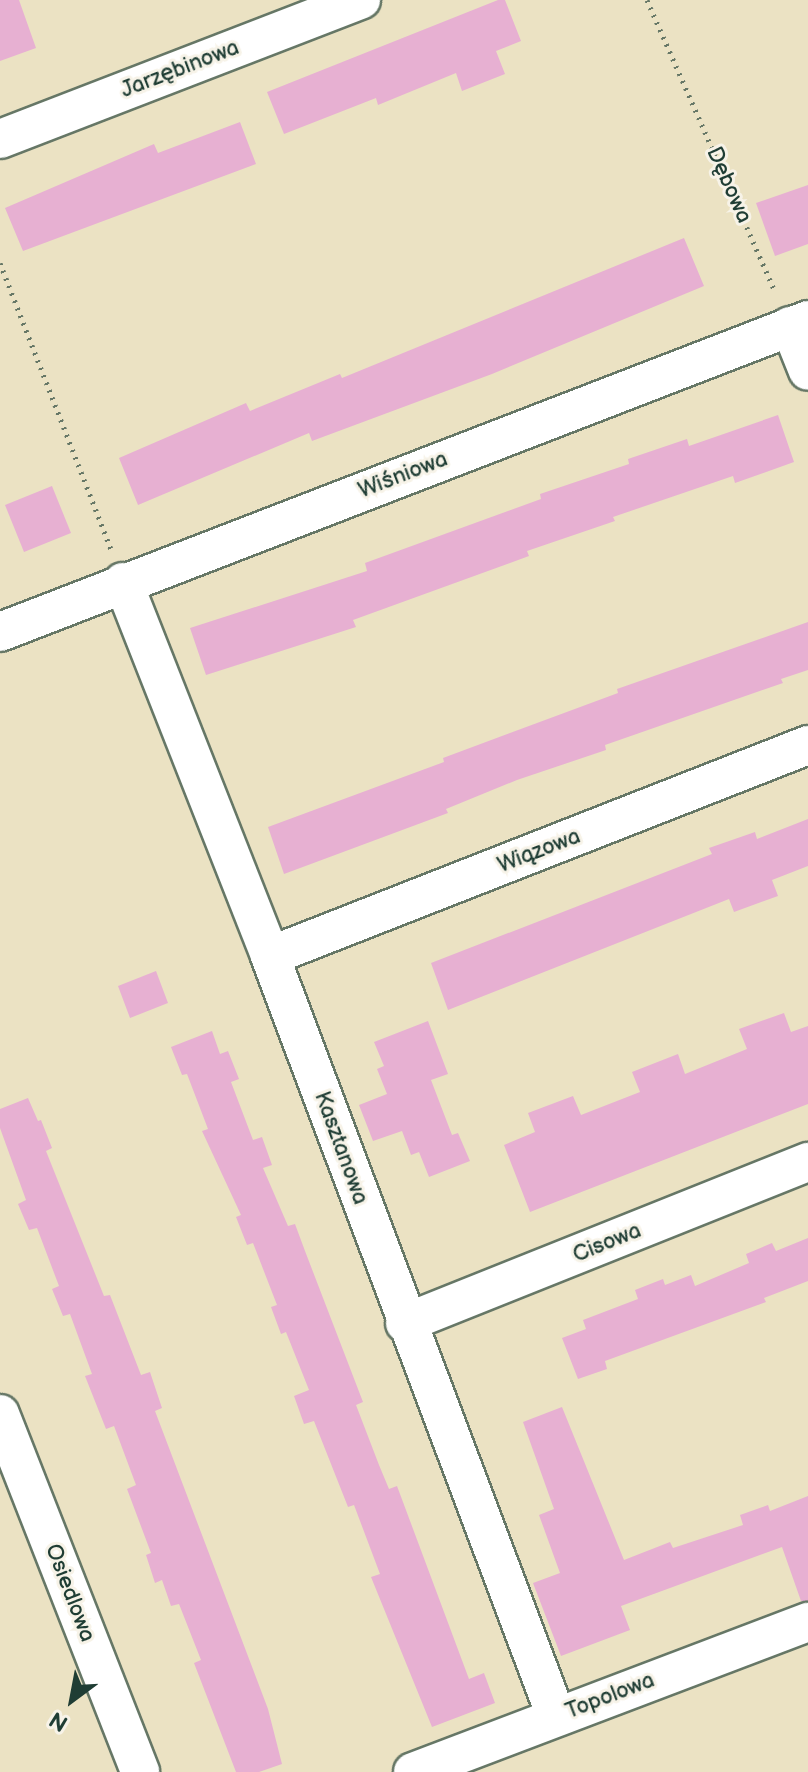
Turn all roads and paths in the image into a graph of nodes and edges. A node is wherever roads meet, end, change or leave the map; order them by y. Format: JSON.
{"nodes":[{"id":1,"x":361,"y":0,"type":"edge"},
{"id":2,"x":647,"y":0,"type":"edge"},
{"id":3,"x":0,"y":139,"type":"edge"},
{"id":4,"x":0,"y":263,"type":"edge"},
{"id":5,"x":799,"y":323,"type":"edge"},
{"id":6,"x":808,"y":371,"type":"edge"},
{"id":7,"x":123,"y":582,"type":"junction"},
{"id":8,"x":0,"y":632,"type":"edge"},
{"id":9,"x":808,"y":745,"type":"edge"},
{"id":10,"x":270,"y":956,"type":"junction"},
{"id":11,"x":808,"y":1162,"type":"edge"},
{"id":12,"x":405,"y":1323,"type":"junction"},
{"id":13,"x":0,"y":1414,"type":"edge"},
{"id":14,"x":808,"y":1622,"type":"edge"},
{"id":15,"x":556,"y":1716,"type":"junction"},
{"id":16,"x":140,"y":1772,"type":"edge"},
{"id":17,"x":413,"y":1772,"type":"edge"}],
"edges":[{"from":1,"to":3,"type":"street","name":"Jarzębinowa"},
{"from":2,"to":5,"type":"path","name":"Dębowa"},
{"from":4,"to":7,"type":"path"},
{"from":5,"to":6,"type":"street"},
{"from":5,"to":7,"type":"street","name":"Wiśniowa"},
{"from":7,"to":8,"type":"street","name":"Wiśniowa"},
{"from":7,"to":10,"type":"street","name":"Kasztanowa"},
{"from":9,"to":10,"type":"street","name":"Wiązowa"},
{"from":10,"to":12,"type":"street","name":"Kasztanowa"},
{"from":11,"to":12,"type":"street","name":"Cisowa"},
{"from":12,"to":15,"type":"street","name":"Kasztanowa"},
{"from":13,"to":16,"type":"street","name":"Osiedlowa"},
{"from":14,"to":15,"type":"street","name":"Topolowa"},
{"from":15,"to":17,"type":"street","name":"Topolowa"}]}
